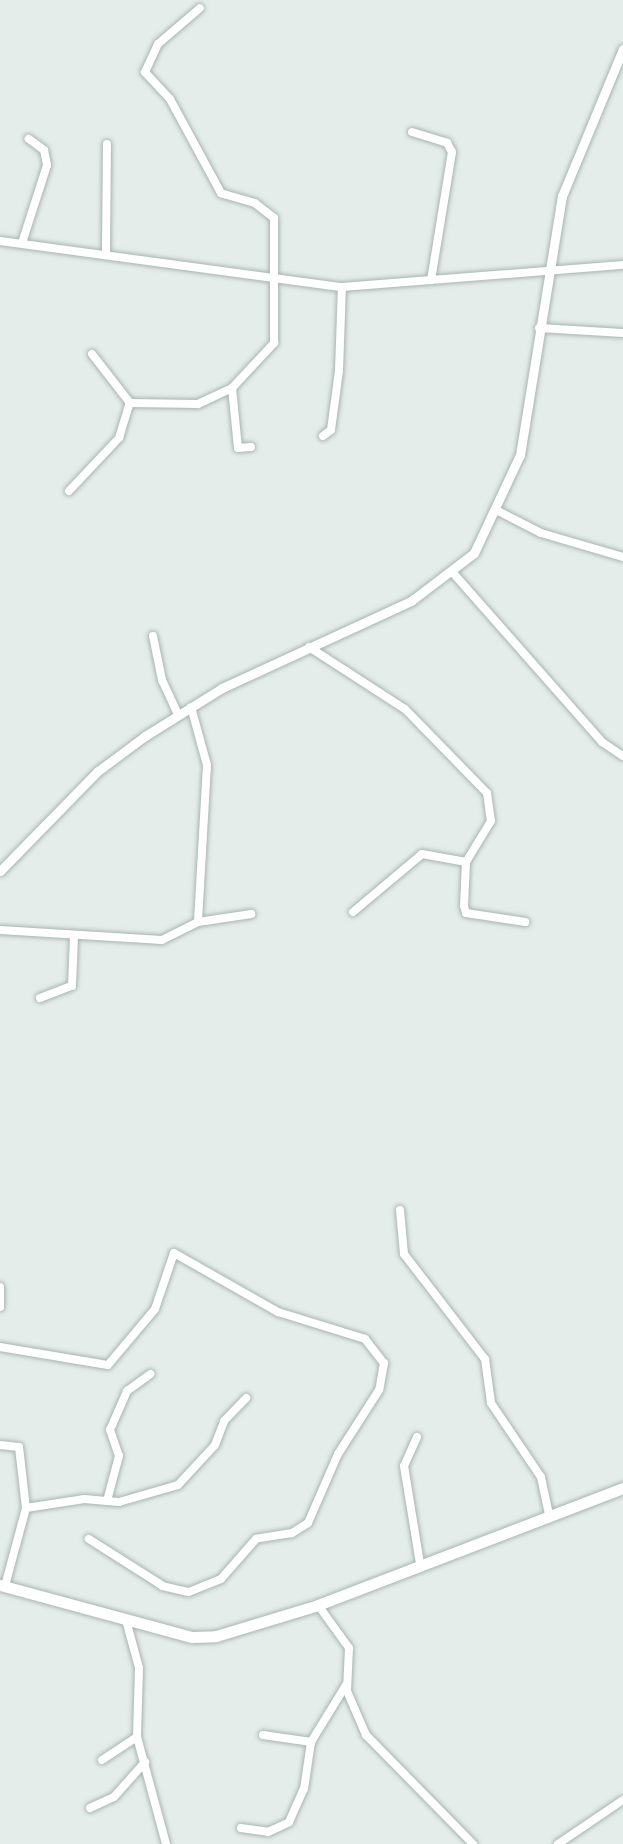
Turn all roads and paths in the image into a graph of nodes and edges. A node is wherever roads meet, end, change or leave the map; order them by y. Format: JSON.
{"nodes":[{"id":1,"x":200,"y":8,"type":"dead end"},
{"id":2,"x":623,"y":49,"type":"edge"},
{"id":3,"x":619,"y":69,"type":"edge"},
{"id":4,"x":412,"y":132,"type":"dead end"},
{"id":5,"x":29,"y":139,"type":"dead end"},
{"id":6,"x":107,"y":144,"type":"dead end"},
{"id":7,"x":0,"y":241,"type":"edge"},
{"id":8,"x":22,"y":243,"type":"junction"},
{"id":9,"x":106,"y":252,"type":"junction"},
{"id":10,"x":623,"y":265,"type":"edge"},
{"id":11,"x":547,"y":271,"type":"junction"},
{"id":12,"x":270,"y":277,"type":"junction"},
{"id":13,"x":431,"y":280,"type":"junction"},
{"id":14,"x":342,"y":287,"type":"junction"},
{"id":15,"x":539,"y":328,"type":"junction"},
{"id":16,"x":623,"y":333,"type":"edge"},
{"id":17,"x":92,"y":354,"type":"dead end"},
{"id":18,"x":232,"y":388,"type":"junction"},
{"id":19,"x":130,"y":403,"type":"junction"},
{"id":20,"x":323,"y":436,"type":"dead end"},
{"id":21,"x":251,"y":447,"type":"dead end"},
{"id":22,"x":69,"y":491,"type":"dead end"},
{"id":23,"x":498,"y":511,"type":"junction"},
{"id":24,"x":623,"y":557,"type":"edge"},
{"id":25,"x":454,"y":574,"type":"junction"},
{"id":26,"x":153,"y":636,"type":"dead end"},
{"id":27,"x":309,"y":647,"type":"junction"},
{"id":28,"x":191,"y":707,"type":"junction"},
{"id":29,"x":178,"y":714,"type":"junction"},
{"id":30,"x":623,"y":756,"type":"edge"},
{"id":31,"x":466,"y":862,"type":"junction"},
{"id":32,"x":0,"y":871,"type":"edge"},
{"id":33,"x":353,"y":912,"type":"dead end"},
{"id":34,"x":251,"y":914,"type":"dead end"},
{"id":35,"x":198,"y":922,"type":"junction"},
{"id":36,"x":525,"y":922,"type":"dead end"},
{"id":37,"x":0,"y":930,"type":"edge"},
{"id":38,"x":74,"y":936,"type":"junction"},
{"id":39,"x":40,"y":998,"type":"dead end"},
{"id":40,"x":400,"y":1210,"type":"dead end"},
{"id":41,"x":0,"y":1287,"type":"edge"},
{"id":42,"x":0,"y":1307,"type":"edge"},
{"id":43,"x":1,"y":1350,"type":"edge"},
{"id":44,"x":150,"y":1374,"type":"dead end"},
{"id":45,"x":246,"y":1398,"type":"dead end"},
{"id":46,"x":417,"y":1437,"type":"dead end"},
{"id":47,"x":0,"y":1445,"type":"edge"},
{"id":48,"x":623,"y":1488,"type":"edge"},
{"id":49,"x":107,"y":1501,"type":"junction"},
{"id":50,"x":26,"y":1508,"type":"junction"},
{"id":51,"x":549,"y":1516,"type":"junction"},
{"id":52,"x":89,"y":1539,"type":"dead end"},
{"id":53,"x":420,"y":1564,"type":"junction"},
{"id":54,"x":3,"y":1586,"type":"edge"},
{"id":55,"x":318,"y":1605,"type":"junction"},
{"id":56,"x":126,"y":1620,"type":"junction"},
{"id":57,"x":348,"y":1680,"type":"junction"},
{"id":58,"x":263,"y":1735,"type":"dead end"},
{"id":59,"x":137,"y":1737,"type":"junction"},
{"id":60,"x":311,"y":1742,"type":"junction"},
{"id":61,"x":102,"y":1760,"type":"dead end"},
{"id":62,"x":145,"y":1762,"type":"junction"},
{"id":63,"x":623,"y":1800,"type":"edge"},
{"id":64,"x":90,"y":1808,"type":"dead end"},
{"id":65,"x":241,"y":1828,"type":"dead end"},
{"id":66,"x":166,"y":1844,"type":"edge"},
{"id":67,"x":473,"y":1844,"type":"edge"},
{"id":68,"x":558,"y":1844,"type":"edge"}],
"edges":[{"from":1,"to":12,"type":"street"},
{"from":2,"to":3,"type":"street"},
{"from":3,"to":11,"type":"street"},
{"from":4,"to":13,"type":"street"},
{"from":5,"to":8,"type":"street"},
{"from":6,"to":9,"type":"street"},
{"from":7,"to":8,"type":"street"},
{"from":8,"to":9,"type":"street"},
{"from":9,"to":12,"type":"street"},
{"from":10,"to":11,"type":"street"},
{"from":11,"to":13,"type":"street"},
{"from":11,"to":15,"type":"street"},
{"from":12,"to":14,"type":"street"},
{"from":12,"to":18,"type":"street"},
{"from":13,"to":14,"type":"street"},
{"from":14,"to":20,"type":"street"},
{"from":15,"to":16,"type":"street"},
{"from":15,"to":23,"type":"street"},
{"from":17,"to":19,"type":"street"},
{"from":18,"to":19,"type":"street"},
{"from":18,"to":21,"type":"street"},
{"from":19,"to":22,"type":"street"},
{"from":23,"to":24,"type":"street"},
{"from":23,"to":25,"type":"street"},
{"from":25,"to":27,"type":"street"},
{"from":25,"to":30,"type":"street"},
{"from":26,"to":29,"type":"street"},
{"from":27,"to":28,"type":"street"},
{"from":27,"to":31,"type":"street"},
{"from":28,"to":29,"type":"street"},
{"from":28,"to":35,"type":"street"},
{"from":29,"to":32,"type":"street"},
{"from":31,"to":33,"type":"street"},
{"from":31,"to":36,"type":"street"},
{"from":34,"to":35,"type":"street"},
{"from":35,"to":38,"type":"street"},
{"from":37,"to":38,"type":"street"},
{"from":38,"to":39,"type":"street"},
{"from":40,"to":51,"type":"street"},
{"from":41,"to":42,"type":"street"},
{"from":43,"to":52,"type":"street"},
{"from":44,"to":49,"type":"street"},
{"from":45,"to":49,"type":"street"},
{"from":46,"to":53,"type":"street"},
{"from":47,"to":50,"type":"street"},
{"from":48,"to":51,"type":"main road"},
{"from":49,"to":50,"type":"street"},
{"from":50,"to":54,"type":"street"},
{"from":51,"to":53,"type":"main road"},
{"from":53,"to":55,"type":"main road"},
{"from":54,"to":56,"type":"main road"},
{"from":55,"to":56,"type":"main road"},
{"from":55,"to":57,"type":"street"},
{"from":56,"to":59,"type":"street"},
{"from":57,"to":60,"type":"street"},
{"from":57,"to":67,"type":"street"},
{"from":58,"to":60,"type":"street"},
{"from":59,"to":61,"type":"street"},
{"from":59,"to":62,"type":"street"},
{"from":60,"to":65,"type":"street"},
{"from":62,"to":64,"type":"street"},
{"from":62,"to":66,"type":"street"},
{"from":63,"to":68,"type":"street"}]}
